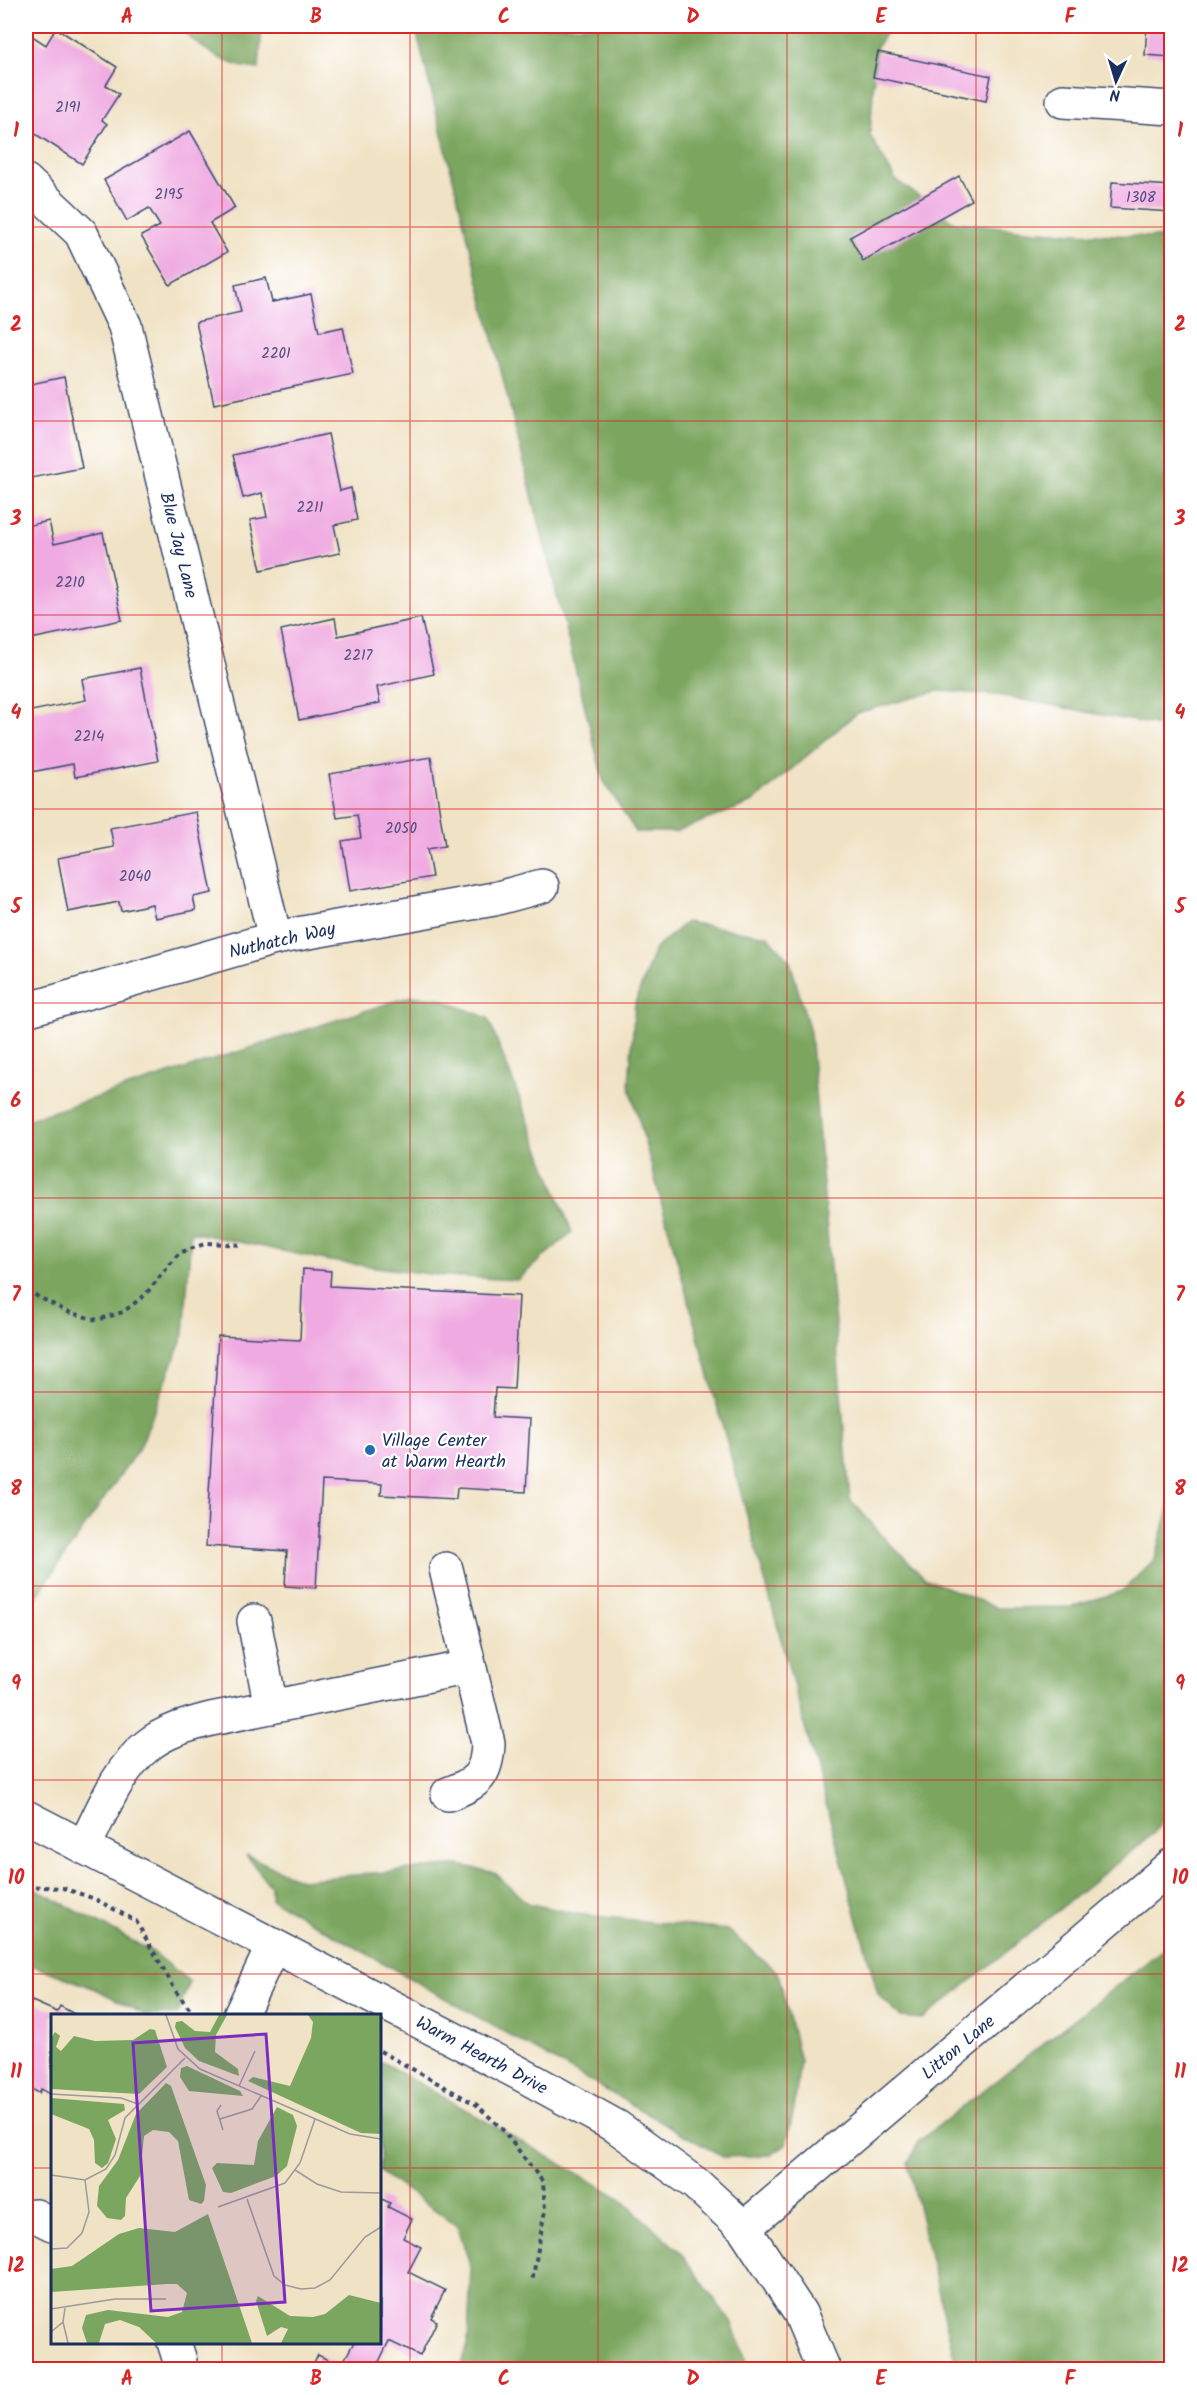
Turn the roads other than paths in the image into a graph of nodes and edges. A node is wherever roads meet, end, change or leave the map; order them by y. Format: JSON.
{"nodes":[{"id":1,"x":1063,"y":101,"type":"dead end"},
{"id":2,"x":1172,"y":108,"type":"edge"},
{"id":3,"x":26,"y":181,"type":"edge"},
{"id":4,"x":542,"y":886,"type":"dead end"},
{"id":5,"x":275,"y":938,"type":"junction"},
{"id":6,"x":26,"y":1010,"type":"edge"},
{"id":7,"x":446,"y":1569,"type":"dead end"},
{"id":8,"x":254,"y":1622,"type":"dead end"},
{"id":9,"x":469,"y":1667,"type":"junction"},
{"id":10,"x":271,"y":1707,"type":"junction"},
{"id":11,"x":448,"y":1794,"type":"dead end"},
{"id":12,"x":26,"y":1817,"type":"edge"},
{"id":13,"x":84,"y":1847,"type":"junction"},
{"id":14,"x":1172,"y":1865,"type":"edge"},
{"id":15,"x":273,"y":1946,"type":"junction"},
{"id":16,"x":241,"y":2014,"type":"edge"},
{"id":17,"x":26,"y":2217,"type":"edge"},
{"id":18,"x":51,"y":2224,"type":"edge"},
{"id":19,"x":744,"y":2228,"type":"junction"},
{"id":20,"x":174,"y":2344,"type":"edge"},
{"id":21,"x":179,"y":2370,"type":"edge"},
{"id":22,"x":824,"y":2370,"type":"edge"}],
"edges":[{"from":1,"to":2,"type":"street"},
{"from":3,"to":5,"type":"street","name":"Blue Jay Lane"},
{"from":4,"to":5,"type":"street","name":"Nuthatch Way"},
{"from":5,"to":6,"type":"street","name":"Nuthatch Way"},
{"from":7,"to":9,"type":"street"},
{"from":8,"to":10,"type":"street"},
{"from":9,"to":10,"type":"street"},
{"from":9,"to":11,"type":"street"},
{"from":10,"to":13,"type":"street"},
{"from":12,"to":13,"type":"street","name":"Warm Hearth Drive"},
{"from":13,"to":15,"type":"street","name":"Warm Hearth Drive"},
{"from":14,"to":19,"type":"street","name":"Litton Lane"},
{"from":15,"to":16,"type":"street"},
{"from":15,"to":19,"type":"street","name":"Warm Hearth Drive"},
{"from":17,"to":18,"type":"street"},
{"from":19,"to":22,"type":"street","name":"Warm Hearth Drive"},
{"from":20,"to":21,"type":"street"}]}
